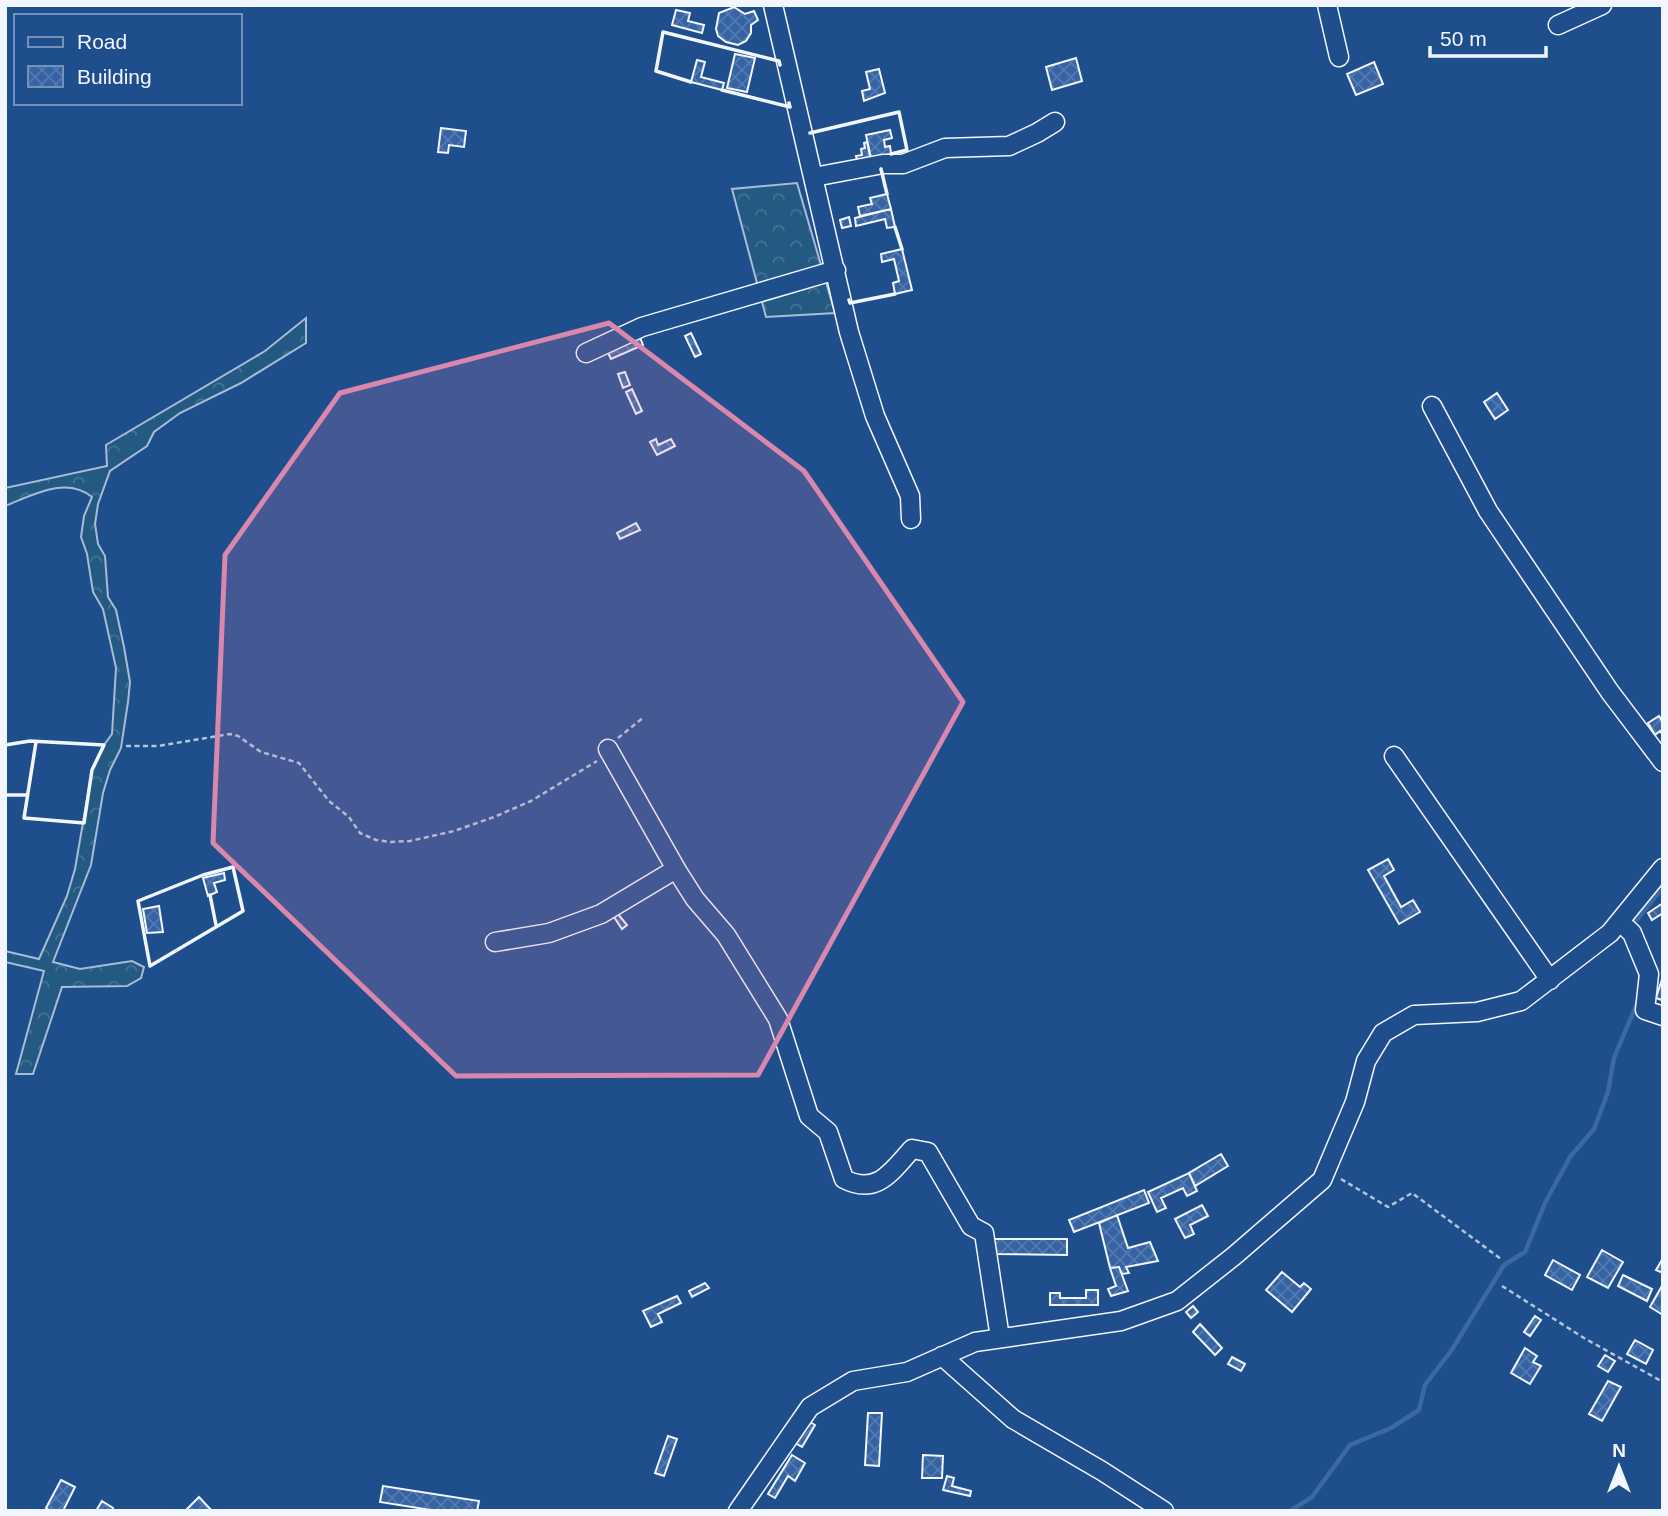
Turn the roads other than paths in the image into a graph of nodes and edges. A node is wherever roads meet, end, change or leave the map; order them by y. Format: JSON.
{"nodes":[{"id":1,"x":773,"y":5,"type":"edge"},
{"id":2,"x":1327,"y":5,"type":"edge"},
{"id":3,"x":1602,"y":5,"type":"edge"},
{"id":4,"x":1558,"y":25,"type":"dead end"},
{"id":5,"x":1339,"y":57,"type":"dead end"},
{"id":6,"x":1055,"y":122,"type":"dead end"},
{"id":7,"x":814,"y":177,"type":"junction"},
{"id":8,"x":836,"y":270,"type":"junction"},
{"id":9,"x":586,"y":354,"type":"dead end"},
{"id":10,"x":1432,"y":406,"type":"dead end"},
{"id":11,"x":911,"y":519,"type":"dead end"},
{"id":12,"x":608,"y":749,"type":"road end"},
{"id":13,"x":1394,"y":757,"type":"dead end"},
{"id":14,"x":1663,"y":762,"type":"edge"},
{"id":15,"x":1663,"y":868,"type":"edge"},
{"id":16,"x":676,"y":869,"type":"junction"},
{"id":17,"x":1620,"y":922,"type":"junction"},
{"id":18,"x":495,"y":942,"type":"dead end"},
{"id":19,"x":1550,"y":979,"type":"junction"},
{"id":20,"x":1663,"y":1016,"type":"edge"},
{"id":21,"x":1000,"y":1338,"type":"junction"},
{"id":22,"x":943,"y":1356,"type":"junction"},
{"id":23,"x":738,"y":1511,"type":"edge"},
{"id":24,"x":1164,"y":1511,"type":"edge"}],
"edges":[{"from":1,"to":7,"type":"street"},
{"from":2,"to":5,"type":"street"},
{"from":3,"to":4,"type":"street"},
{"from":6,"to":7,"type":"street"},
{"from":7,"to":8,"type":"street"},
{"from":8,"to":9,"type":"street"},
{"from":8,"to":11,"type":"street"},
{"from":10,"to":14,"type":"street"},
{"from":12,"to":16,"type":"street"},
{"from":13,"to":19,"type":"street"},
{"from":15,"to":17,"type":"street"},
{"from":16,"to":18,"type":"street"},
{"from":16,"to":21,"type":"street"},
{"from":17,"to":19,"type":"street"},
{"from":17,"to":20,"type":"street"},
{"from":19,"to":21,"type":"street"},
{"from":21,"to":22,"type":"street"},
{"from":22,"to":23,"type":"street"},
{"from":22,"to":24,"type":"street"}]}
